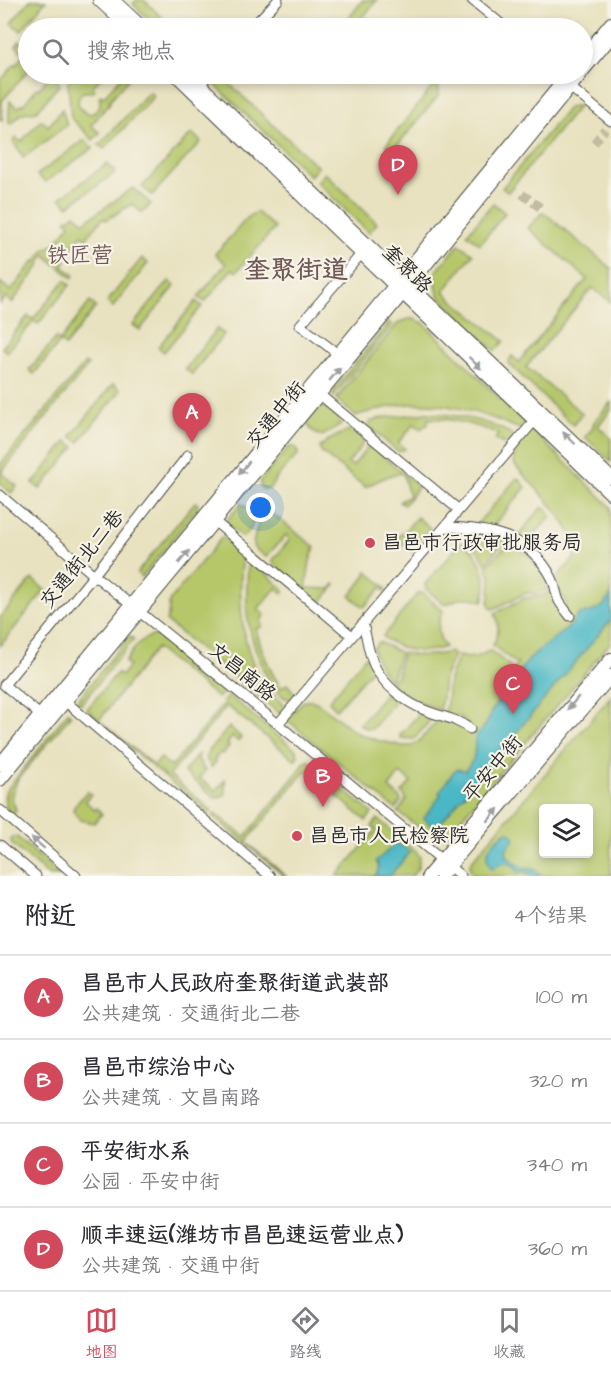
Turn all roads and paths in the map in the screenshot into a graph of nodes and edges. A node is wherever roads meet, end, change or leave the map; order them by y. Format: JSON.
{"nodes":[{"id":1,"x":99,"y":0,"type":"edge"},
{"id":2,"x":113,"y":0,"type":"edge"},
{"id":3,"x":278,"y":0,"type":"edge"},
{"id":4,"x":472,"y":0,"type":"edge"},
{"id":5,"x":118,"y":18,"type":"edge"},
{"id":6,"x":132,"y":18,"type":"edge"},
{"id":7,"x":261,"y":18,"type":"edge"},
{"id":8,"x":494,"y":18,"type":"edge"},
{"id":9,"x":611,"y":23,"type":"edge"},
{"id":10,"x":611,"y":37,"type":"edge"},
{"id":11,"x":593,"y":45,"type":"edge"},
{"id":12,"x":593,"y":59,"type":"edge"},
{"id":13,"x":192,"y":84,"type":"edge"},
{"id":14,"x":195,"y":84,"type":"edge"},
{"id":15,"x":200,"y":84,"type":"edge"},
{"id":16,"x":562,"y":84,"type":"edge"},
{"id":17,"x":572,"y":84,"type":"edge"},
{"id":18,"x":197,"y":87,"type":"junction"},
{"id":19,"x":609,"y":124,"type":"edge"},
{"id":20,"x":362,"y":253,"type":"junction"},
{"id":21,"x":402,"y":285,"type":"junction"},
{"id":22,"x":338,"y":354,"type":"junction"},
{"id":23,"x":319,"y":394,"type":"junction"},
{"id":24,"x":535,"y":420,"type":"junction"},
{"id":25,"x":188,"y":455,"type":"dead end"},
{"id":26,"x":611,"y":478,"type":"edge"},
{"id":27,"x":611,"y":494,"type":"edge"},
{"id":28,"x":0,"y":495,"type":"edge"},
{"id":29,"x":459,"y":510,"type":"junction"},
{"id":30,"x":214,"y":521,"type":"junction"},
{"id":31,"x":445,"y":526,"type":"junction"},
{"id":32,"x":94,"y":575,"type":"junction"},
{"id":33,"x":135,"y":608,"type":"junction"},
{"id":34,"x":570,"y":616,"type":"dead end"},
{"id":35,"x":363,"y":624,"type":"junction"},
{"id":36,"x":352,"y":636,"type":"junction"},
{"id":37,"x":611,"y":659,"type":"edge"},
{"id":38,"x":611,"y":676,"type":"edge"},
{"id":39,"x":65,"y":702,"type":"junction"},
{"id":40,"x":40,"y":715,"type":"junction"},
{"id":41,"x":278,"y":724,"type":"junction"},
{"id":42,"x":470,"y":729,"type":"dead end"},
{"id":43,"x":0,"y":764,"type":"edge"},
{"id":44,"x":0,"y":780,"type":"edge"},
{"id":45,"x":0,"y":810,"type":"edge"},
{"id":46,"x":0,"y":845,"type":"edge"},
{"id":47,"x":444,"y":868,"type":"edge"},
{"id":48,"x":36,"y":876,"type":"edge"},
{"id":49,"x":76,"y":876,"type":"edge"},
{"id":50,"x":270,"y":876,"type":"edge"},
{"id":51,"x":428,"y":876,"type":"edge"},
{"id":52,"x":461,"y":876,"type":"edge"}],
"edges":[{"from":1,"to":5,"type":"main road"},
{"from":2,"to":6,"type":"main road"},
{"from":3,"to":7,"type":"street"},
{"from":4,"to":8,"type":"street"},
{"from":9,"to":11,"type":"main road"},
{"from":10,"to":12,"type":"main road","name":"交通中街"},
{"from":13,"to":18,"type":"main road","name":"奎聚路"},
{"from":14,"to":18,"type":"main road","name":"奎聚路"},
{"from":15,"to":18,"type":"street"},
{"from":16,"to":21,"type":"main road","name":"交通中街"},
{"from":17,"to":19,"type":"street"},
{"from":18,"to":20,"type":"main road","name":"奎聚路"},
{"from":18,"to":21,"type":"main road","name":"奎聚路"},
{"from":20,"to":21,"type":"main road","name":"奎聚路"},
{"from":20,"to":22,"type":"street"},
{"from":21,"to":22,"type":"main road","name":"交通中街"},
{"from":23,"to":21,"type":"main road","name":"交通中街","one_way":true},
{"from":21,"to":24,"type":"main road","name":"奎聚路","one_way":true},
{"from":26,"to":21,"type":"main road","name":"奎聚路","one_way":true},
{"from":22,"to":33,"type":"main road","name":"交通中街","one_way":true},
{"from":23,"to":29,"type":"street"},
{"from":23,"to":30,"type":"main road","name":"交通中街"},
{"from":24,"to":27,"type":"main road","name":"奎聚路"},
{"from":24,"to":29,"type":"street"},
{"from":25,"to":32,"type":"street","name":"交通街北二巷"},
{"from":28,"to":32,"type":"street","name":"文昌南路"},
{"from":29,"to":31,"type":"street"},
{"from":33,"to":30,"type":"main road","name":"交通中街","one_way":true},
{"from":30,"to":36,"type":"street"},
{"from":31,"to":34,"type":"street"},
{"from":31,"to":35,"type":"street"},
{"from":32,"to":33,"type":"street","name":"文昌南路"},
{"from":32,"to":40,"type":"street","name":"交通街北二巷"},
{"from":33,"to":39,"type":"main road","name":"交通中街"},
{"from":33,"to":40,"type":"main road","name":"交通中街"},
{"from":33,"to":41,"type":"street","name":"文昌南路"},
{"from":35,"to":36,"type":"street"},
{"from":35,"to":42,"type":"street"},
{"from":36,"to":41,"type":"street"},
{"from":37,"to":47,"type":"main road","name":"平安中街","one_way":true},
{"from":47,"to":38,"type":"main road","name":"平安中街","one_way":true},
{"from":39,"to":44,"type":"main road","name":"交通中街"},
{"from":39,"to":50,"type":"street"},
{"from":40,"to":43,"type":"main road","name":"交通中街"},
{"from":41,"to":47,"type":"street","name":"文昌南路"},
{"from":49,"to":45,"type":"street","one_way":true},
{"from":46,"to":48,"type":"street"},
{"from":47,"to":51,"type":"main road","name":"平安中街"},
{"from":47,"to":52,"type":"street","name":"文昌南路"}]}
